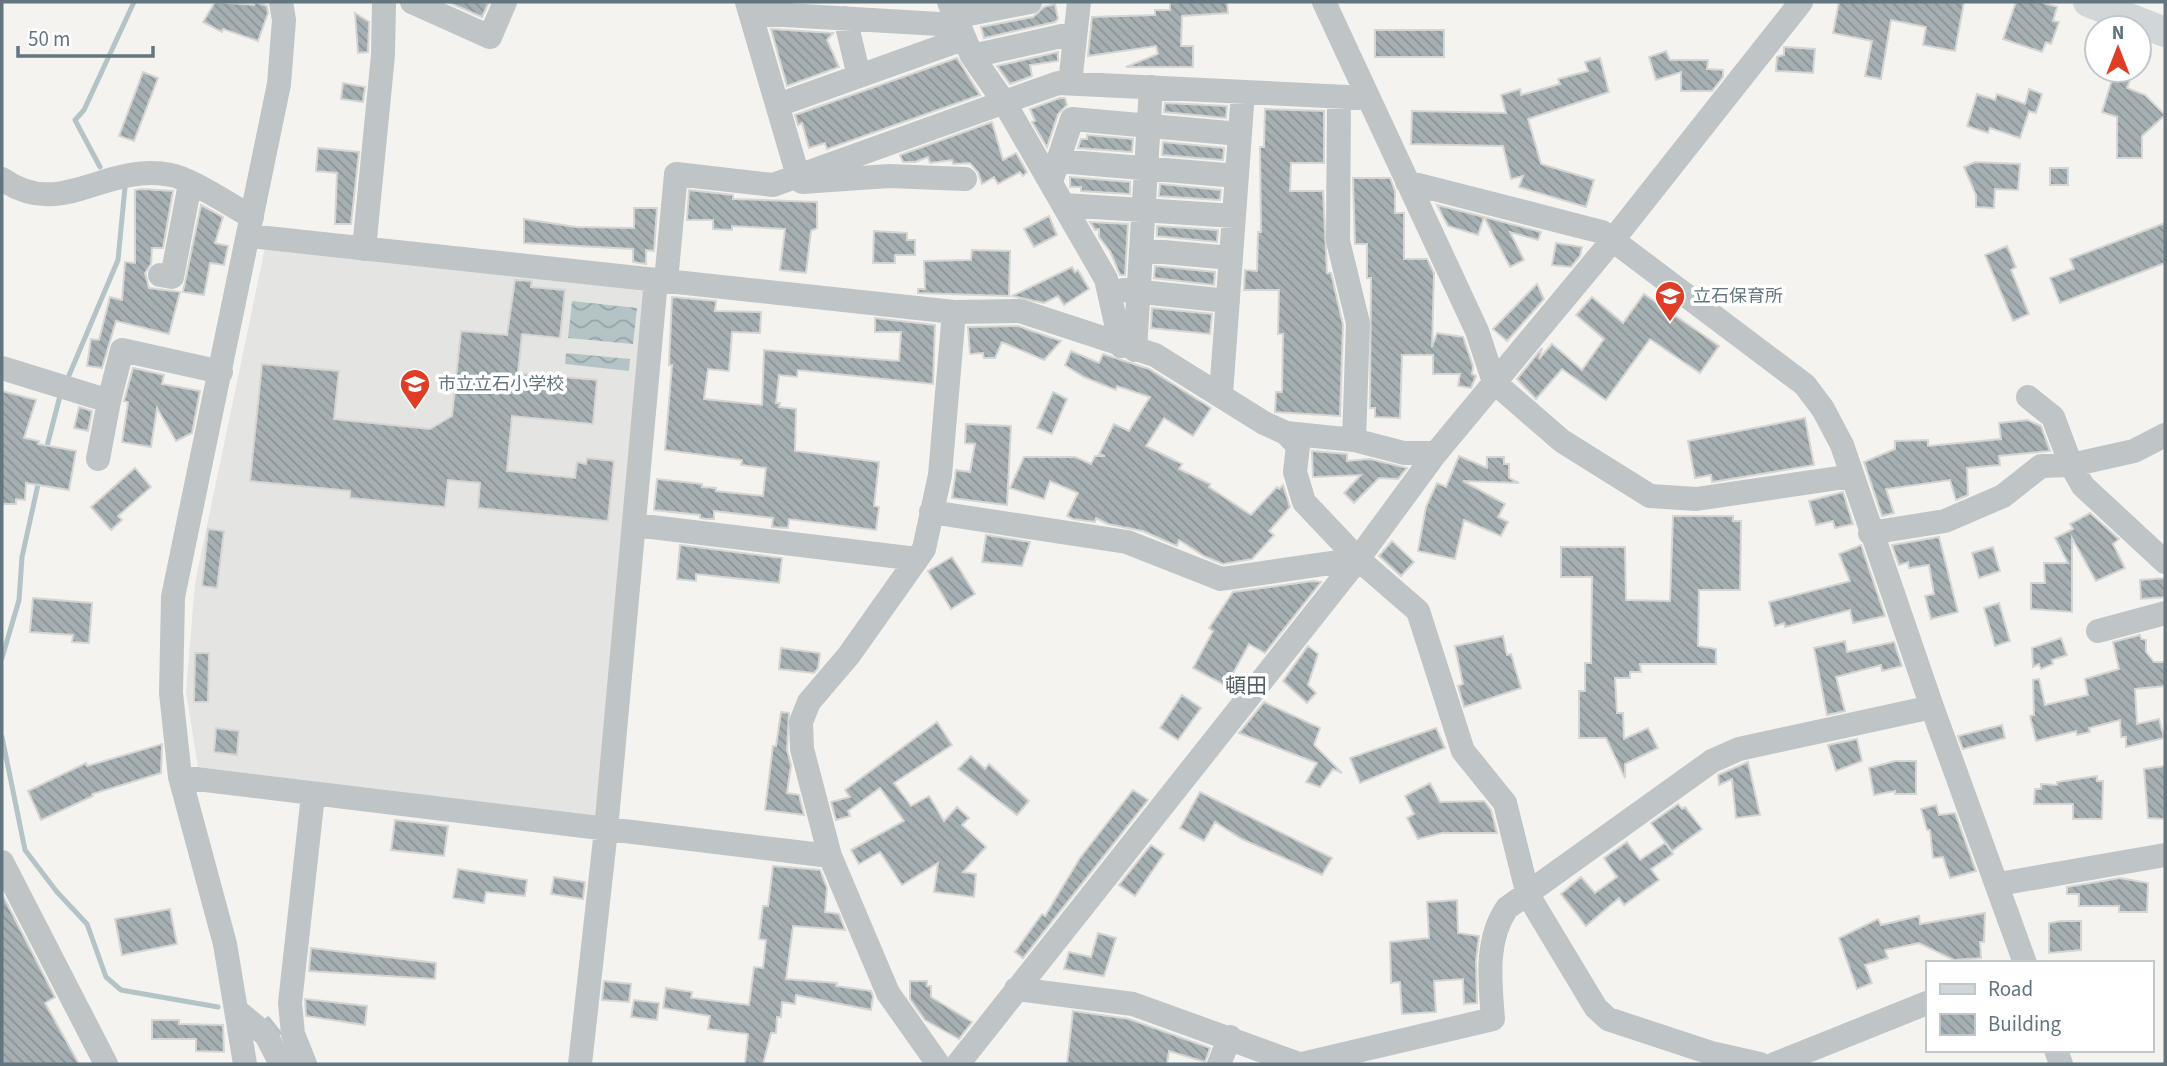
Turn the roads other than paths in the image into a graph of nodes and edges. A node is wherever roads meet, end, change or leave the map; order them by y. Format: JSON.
{"nodes":[{"id":1,"x":281,"y":2,"type":"edge"},
{"id":2,"x":384,"y":2,"type":"edge"},
{"id":3,"x":412,"y":2,"type":"edge"},
{"id":4,"x":505,"y":2,"type":"edge"},
{"id":5,"x":1030,"y":2,"type":"edge"},
{"id":6,"x":1079,"y":2,"type":"edge"},
{"id":7,"x":1324,"y":2,"type":"edge"},
{"id":8,"x":1801,"y":2,"type":"edge"},
{"id":9,"x":2088,"y":2,"type":"edge"},
{"id":10,"x":749,"y":7,"type":"edge"},
{"id":11,"x":845,"y":18,"type":"junction"},
{"id":12,"x":959,"y":27,"type":"edge"},
{"id":13,"x":2165,"y":32,"type":"edge"},
{"id":14,"x":1075,"y":33,"type":"junction"},
{"id":15,"x":859,"y":76,"type":"junction"},
{"id":16,"x":1070,"y":83,"type":"junction"},
{"id":17,"x":1151,"y":87,"type":"junction"},
{"id":18,"x":1243,"y":92,"type":"junction"},
{"id":19,"x":1339,"y":97,"type":"junction"},
{"id":20,"x":1368,"y":98,"type":"junction"},
{"id":21,"x":1004,"y":102,"type":"junction"},
{"id":22,"x":778,"y":105,"type":"junction"},
{"id":23,"x":1149,"y":126,"type":"junction"},
{"id":24,"x":1240,"y":134,"type":"junction"},
{"id":25,"x":1146,"y":168,"type":"junction"},
{"id":26,"x":1054,"y":171,"type":"junction"},
{"id":27,"x":1237,"y":176,"type":"junction"},
{"id":28,"x":2,"y":179,"type":"edge"},
{"id":29,"x":965,"y":179,"type":"dead end"},
{"id":30,"x":791,"y":180,"type":"junction"},
{"id":31,"x":1407,"y":182,"type":"junction"},
{"id":32,"x":190,"y":184,"type":"junction"},
{"id":33,"x":1064,"y":205,"type":"junction"},
{"id":34,"x":1144,"y":209,"type":"junction"},
{"id":35,"x":1234,"y":216,"type":"junction"},
{"id":36,"x":251,"y":227,"type":"junction"},
{"id":37,"x":1612,"y":241,"type":"junction"},
{"id":38,"x":364,"y":248,"type":"junction"},
{"id":39,"x":1141,"y":250,"type":"junction"},
{"id":40,"x":1231,"y":258,"type":"junction"},
{"id":41,"x":160,"y":275,"type":"dead end"},
{"id":42,"x":661,"y":280,"type":"junction"},
{"id":43,"x":1108,"y":288,"type":"junction"},
{"id":44,"x":1139,"y":292,"type":"junction"},
{"id":45,"x":1228,"y":301,"type":"junction"},
{"id":46,"x":954,"y":313,"type":"junction"},
{"id":47,"x":1128,"y":348,"type":"junction"},
{"id":48,"x":2,"y":368,"type":"edge"},
{"id":49,"x":220,"y":372,"type":"junction"},
{"id":50,"x":1494,"y":382,"type":"junction"},
{"id":51,"x":1221,"y":394,"type":"junction"},
{"id":52,"x":2028,"y":397,"type":"dead end"},
{"id":53,"x":109,"y":401,"type":"junction"},
{"id":54,"x":1286,"y":433,"type":"junction"},
{"id":55,"x":2165,"y":435,"type":"edge"},
{"id":56,"x":1354,"y":440,"type":"junction"},
{"id":57,"x":1436,"y":453,"type":"junction"},
{"id":58,"x":98,"y":459,"type":"dead end"},
{"id":59,"x":2071,"y":465,"type":"junction"},
{"id":60,"x":1852,"y":476,"type":"junction"},
{"id":61,"x":931,"y":512,"type":"junction"},
{"id":62,"x":635,"y":524,"type":"junction"},
{"id":63,"x":1870,"y":533,"type":"junction"},
{"id":64,"x":917,"y":559,"type":"junction"},
{"id":65,"x":1358,"y":559,"type":"junction"},
{"id":66,"x":2165,"y":562,"type":"edge"},
{"id":67,"x":2165,"y":613,"type":"edge"},
{"id":68,"x":2098,"y":631,"type":"dead end"},
{"id":69,"x":1932,"y":707,"type":"junction"},
{"id":70,"x":180,"y":777,"type":"junction"},
{"id":71,"x":313,"y":795,"type":"junction"},
{"id":72,"x":606,"y":830,"type":"junction"},
{"id":73,"x":2165,"y":855,"type":"edge"},
{"id":74,"x":830,"y":856,"type":"junction"},
{"id":75,"x":2,"y":862,"type":"edge"},
{"id":76,"x":1999,"y":884,"type":"junction"},
{"id":77,"x":1528,"y":895,"type":"junction"},
{"id":78,"x":2024,"y":961,"type":"edge"},
{"id":79,"x":1016,"y":989,"type":"junction"},
{"id":80,"x":1926,"y":1003,"type":"edge"},
{"id":81,"x":236,"y":1010,"type":"junction"},
{"id":82,"x":1230,"y":1037,"type":"junction"},
{"id":83,"x":106,"y":1064,"type":"edge"},
{"id":84,"x":245,"y":1064,"type":"edge"},
{"id":85,"x":281,"y":1064,"type":"edge"},
{"id":86,"x":305,"y":1064,"type":"edge"},
{"id":87,"x":580,"y":1064,"type":"edge"},
{"id":88,"x":938,"y":1064,"type":"edge"},
{"id":89,"x":958,"y":1064,"type":"edge"},
{"id":90,"x":1219,"y":1064,"type":"edge"},
{"id":91,"x":1300,"y":1064,"type":"edge"},
{"id":92,"x":1760,"y":1064,"type":"edge"},
{"id":93,"x":1775,"y":1064,"type":"edge"}],
"edges":[{"from":1,"to":36,"type":"street"},
{"from":2,"to":38,"type":"street"},
{"from":3,"to":4,"type":"street"},
{"from":5,"to":12,"type":"street"},
{"from":6,"to":14,"type":"street"},
{"from":7,"to":20,"type":"street"},
{"from":8,"to":37,"type":"street"},
{"from":9,"to":13,"type":"main road"},
{"from":10,"to":11,"type":"street"},
{"from":10,"to":22,"type":"street"},
{"from":11,"to":12,"type":"street"},
{"from":11,"to":15,"type":"street"},
{"from":12,"to":14,"type":"street"},
{"from":12,"to":15,"type":"street"},
{"from":12,"to":21,"type":"street"},
{"from":14,"to":16,"type":"street"},
{"from":15,"to":22,"type":"street"},
{"from":16,"to":17,"type":"street"},
{"from":16,"to":21,"type":"street"},
{"from":17,"to":18,"type":"street"},
{"from":17,"to":23,"type":"street"},
{"from":18,"to":19,"type":"street"},
{"from":18,"to":24,"type":"street"},
{"from":19,"to":20,"type":"street"},
{"from":19,"to":56,"type":"street"},
{"from":20,"to":31,"type":"street"},
{"from":21,"to":26,"type":"street"},
{"from":21,"to":30,"type":"street"},
{"from":22,"to":30,"type":"street"},
{"from":23,"to":24,"type":"street"},
{"from":23,"to":25,"type":"street"},
{"from":23,"to":26,"type":"street"},
{"from":24,"to":27,"type":"street"},
{"from":25,"to":26,"type":"street"},
{"from":25,"to":27,"type":"street"},
{"from":25,"to":34,"type":"street"},
{"from":26,"to":33,"type":"street"},
{"from":27,"to":35,"type":"street"},
{"from":28,"to":32,"type":"street"},
{"from":29,"to":30,"type":"street"},
{"from":30,"to":42,"type":"street"},
{"from":31,"to":37,"type":"street"},
{"from":31,"to":50,"type":"street"},
{"from":32,"to":36,"type":"street"},
{"from":32,"to":41,"type":"street"},
{"from":33,"to":34,"type":"street"},
{"from":33,"to":43,"type":"street"},
{"from":34,"to":35,"type":"street"},
{"from":34,"to":39,"type":"street"},
{"from":35,"to":40,"type":"street"},
{"from":36,"to":38,"type":"street"},
{"from":36,"to":49,"type":"street"},
{"from":37,"to":50,"type":"street"},
{"from":37,"to":60,"type":"street"},
{"from":38,"to":42,"type":"street"},
{"from":39,"to":40,"type":"street"},
{"from":39,"to":44,"type":"street"},
{"from":40,"to":45,"type":"street"},
{"from":42,"to":46,"type":"street"},
{"from":42,"to":62,"type":"street"},
{"from":43,"to":44,"type":"street"},
{"from":43,"to":47,"type":"street"},
{"from":44,"to":45,"type":"street"},
{"from":44,"to":47,"type":"street"},
{"from":45,"to":51,"type":"street"},
{"from":46,"to":47,"type":"street"},
{"from":46,"to":61,"type":"street"},
{"from":47,"to":51,"type":"street"},
{"from":48,"to":53,"type":"street"},
{"from":49,"to":53,"type":"street"},
{"from":49,"to":70,"type":"street"},
{"from":50,"to":57,"type":"street"},
{"from":50,"to":60,"type":"street"},
{"from":51,"to":54,"type":"street"},
{"from":52,"to":59,"type":"street"},
{"from":53,"to":58,"type":"street"},
{"from":54,"to":56,"type":"street"},
{"from":54,"to":65,"type":"street"},
{"from":55,"to":59,"type":"street"},
{"from":56,"to":57,"type":"street"},
{"from":57,"to":65,"type":"street"},
{"from":59,"to":63,"type":"street"},
{"from":59,"to":66,"type":"street"},
{"from":60,"to":63,"type":"street"},
{"from":61,"to":64,"type":"street"},
{"from":61,"to":65,"type":"street"},
{"from":62,"to":64,"type":"street"},
{"from":62,"to":72,"type":"street"},
{"from":63,"to":69,"type":"street"},
{"from":64,"to":74,"type":"street"},
{"from":65,"to":77,"type":"street"},
{"from":65,"to":79,"type":"street"},
{"from":67,"to":68,"type":"street"},
{"from":69,"to":76,"type":"street"},
{"from":69,"to":77,"type":"street"},
{"from":70,"to":71,"type":"street"},
{"from":70,"to":81,"type":"street"},
{"from":71,"to":72,"type":"street"},
{"from":71,"to":86,"type":"street"},
{"from":72,"to":74,"type":"street"},
{"from":72,"to":87,"type":"street"},
{"from":73,"to":76,"type":"street"},
{"from":74,"to":88,"type":"street"},
{"from":75,"to":83,"type":"street"},
{"from":76,"to":78,"type":"street"},
{"from":77,"to":91,"type":"street"},
{"from":77,"to":92,"type":"street"},
{"from":79,"to":82,"type":"street"},
{"from":79,"to":89,"type":"street"},
{"from":80,"to":93,"type":"street"},
{"from":81,"to":84,"type":"street"},
{"from":81,"to":85,"type":"street"},
{"from":82,"to":90,"type":"street"},
{"from":82,"to":91,"type":"street"}]}
